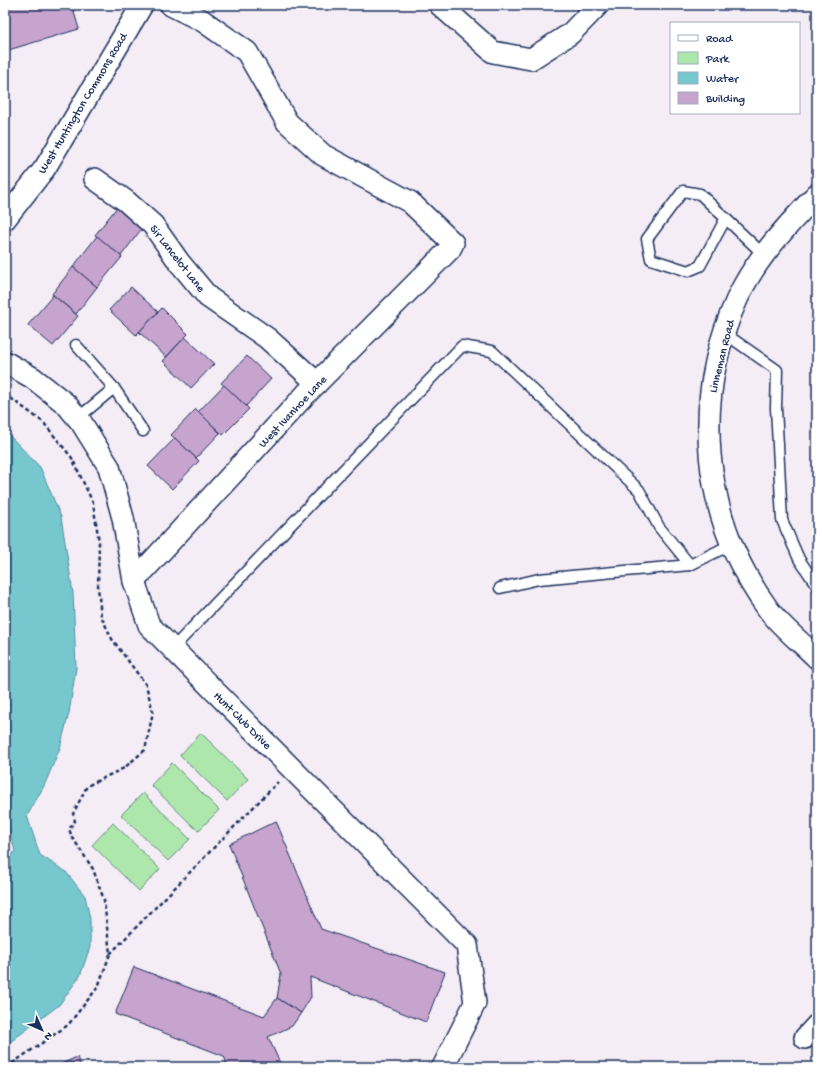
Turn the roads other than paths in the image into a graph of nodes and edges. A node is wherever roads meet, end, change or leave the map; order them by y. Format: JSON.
{"nodes":[{"id":1,"x":142,"y":5,"type":"edge"},
{"id":2,"x":171,"y":5,"type":"edge"},
{"id":3,"x":440,"y":5,"type":"edge"},
{"id":4,"x":598,"y":5,"type":"edge"},
{"id":5,"x":94,"y":179,"type":"dead end"},
{"id":6,"x":817,"y":194,"type":"edge"},
{"id":7,"x":726,"y":218,"type":"junction"},
{"id":8,"x":5,"y":219,"type":"edge"},
{"id":9,"x":764,"y":255,"type":"junction"},
{"id":10,"x":724,"y":333,"type":"junction"},
{"id":11,"x":76,"y":345,"type":"dead end"},
{"id":12,"x":5,"y":362,"type":"edge"},
{"id":13,"x":317,"y":383,"type":"junction"},
{"id":14,"x":114,"y":388,"type":"junction"},
{"id":15,"x":78,"y":418,"type":"junction"},
{"id":16,"x":143,"y":432,"type":"dead end"},
{"id":17,"x":732,"y":544,"type":"junction"},
{"id":18,"x":690,"y":565,"type":"junction"},
{"id":19,"x":134,"y":581,"type":"junction"},
{"id":20,"x":817,"y":586,"type":"edge"},
{"id":21,"x":500,"y":588,"type":"dead end"},
{"id":22,"x":172,"y":649,"type":"junction"},
{"id":23,"x":817,"y":658,"type":"edge"},
{"id":24,"x":443,"y":1067,"type":"edge"}],
"edges":[{"from":1,"to":8,"type":"street","name":"West Huntington Commons Road"},
{"from":2,"to":13,"type":"street","name":"West Ivanhoe Lane"},
{"from":3,"to":4,"type":"street"},
{"from":5,"to":13,"type":"street","name":"Sir Lancelot Lane"},
{"from":6,"to":9,"type":"street","name":"Linneman Road"},
{"from":7,"to":7,"type":"lane"},
{"from":7,"to":9,"type":"lane"},
{"from":9,"to":10,"type":"street","name":"Linneman Road"},
{"from":10,"to":17,"type":"street","name":"Linneman Road"},
{"from":10,"to":20,"type":"lane"},
{"from":11,"to":14,"type":"lane"},
{"from":12,"to":15,"type":"street","name":"Hunt Club Drive"},
{"from":13,"to":19,"type":"street","name":"West Ivanhoe Lane"},
{"from":14,"to":15,"type":"lane"},
{"from":14,"to":16,"type":"lane"},
{"from":15,"to":19,"type":"street","name":"Hunt Club Drive"},
{"from":17,"to":18,"type":"lane"},
{"from":17,"to":23,"type":"street","name":"Linneman Road"},
{"from":18,"to":21,"type":"lane"},
{"from":18,"to":22,"type":"lane"},
{"from":19,"to":22,"type":"street","name":"Hunt Club Drive"},
{"from":22,"to":24,"type":"street","name":"Hunt Club Drive"}]}
